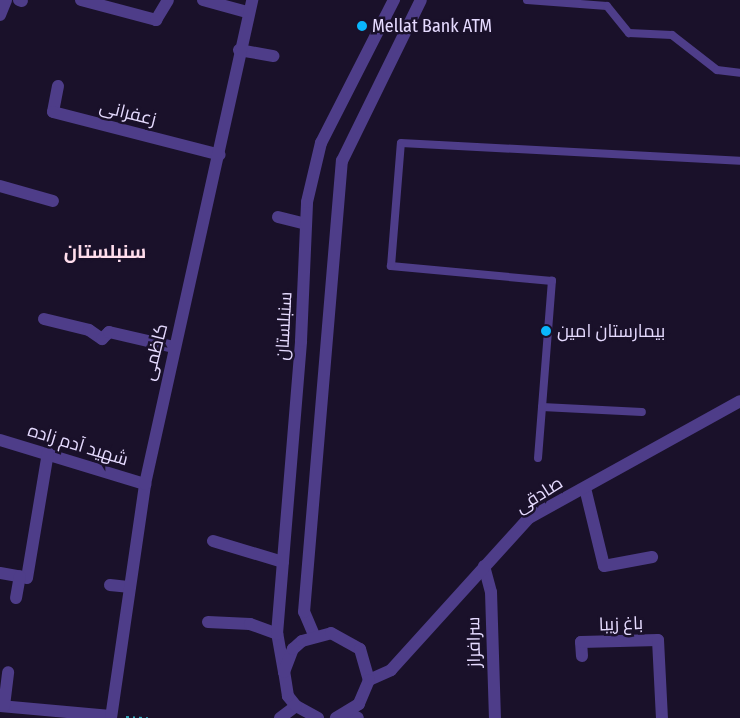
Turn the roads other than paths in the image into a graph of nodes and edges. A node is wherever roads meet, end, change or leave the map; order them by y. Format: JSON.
{"nodes":[{"id":1,"x":6,"y":0,"type":"edge"},
{"id":2,"x":81,"y":0,"type":"edge"},
{"id":3,"x":168,"y":0,"type":"edge"},
{"id":4,"x":204,"y":0,"type":"edge"},
{"id":5,"x":394,"y":0,"type":"edge"},
{"id":6,"x":421,"y":0,"type":"edge"},
{"id":7,"x":527,"y":0,"type":"edge"},
{"id":8,"x":249,"y":6,"type":"edge"},
{"id":9,"x":0,"y":15,"type":"edge"},
{"id":10,"x":239,"y":50,"type":"junction"},
{"id":11,"x":273,"y":56,"type":"dead end"},
{"id":12,"x":740,"y":73,"type":"edge"},
{"id":13,"x":58,"y":86,"type":"dead end"},
{"id":14,"x":220,"y":154,"type":"junction"},
{"id":15,"x":740,"y":161,"type":"edge"},
{"id":16,"x":0,"y":186,"type":"edge"},
{"id":17,"x":53,"y":201,"type":"dead end"},
{"id":18,"x":278,"y":217,"type":"dead end"},
{"id":19,"x":306,"y":224,"type":"junction"},
{"id":20,"x":44,"y":319,"type":"dead end"},
{"id":21,"x":174,"y":347,"type":"junction"},
{"id":22,"x":740,"y":402,"type":"edge"},
{"id":23,"x":542,"y":407,"type":"junction"},
{"id":24,"x":642,"y":412,"type":"dead end"},
{"id":25,"x":0,"y":440,"type":"edge"},
{"id":26,"x":48,"y":453,"type":"junction"},
{"id":27,"x":538,"y":458,"type":"dead end"},
{"id":28,"x":145,"y":484,"type":"junction"},
{"id":29,"x":585,"y":488,"type":"junction"},
{"id":30,"x":213,"y":541,"type":"dead end"},
{"id":31,"x":652,"y":557,"type":"dead end"},
{"id":32,"x":283,"y":562,"type":"junction"},
{"id":33,"x":484,"y":566,"type":"junction"},
{"id":34,"x":0,"y":573,"type":"edge"},
{"id":35,"x":20,"y":576,"type":"junction"},
{"id":36,"x":110,"y":585,"type":"dead end"},
{"id":37,"x":128,"y":587,"type":"junction"},
{"id":38,"x":16,"y":598,"type":"dead end"},
{"id":39,"x":208,"y":622,"type":"dead end"},
{"id":40,"x":277,"y":634,"type":"junction"},
{"id":41,"x":314,"y":635,"type":"junction"},
{"id":42,"x":582,"y":656,"type":"dead end"},
{"id":43,"x":8,"y":672,"type":"dead end"},
{"id":44,"x":284,"y":672,"type":"junction"},
{"id":45,"x":369,"y":680,"type":"junction"},
{"id":46,"x":2,"y":706,"type":"edge"},
{"id":47,"x":296,"y":706,"type":"junction"},
{"id":48,"x":36,"y":713,"type":"edge"},
{"id":49,"x":354,"y":716,"type":"edge"},
{"id":50,"x":111,"y":717,"type":"edge"},
{"id":51,"x":311,"y":717,"type":"edge"},
{"id":52,"x":280,"y":718,"type":"edge"},
{"id":53,"x":336,"y":718,"type":"edge"},
{"id":54,"x":495,"y":718,"type":"edge"},
{"id":55,"x":662,"y":718,"type":"edge"}],
"edges":[{"from":1,"to":9,"type":"street"},
{"from":2,"to":3,"type":"street"},
{"from":4,"to":8,"type":"street"},
{"from":5,"to":19,"type":"street","name":"سنبلستان"},
{"from":6,"to":41,"type":"street"},
{"from":7,"to":12,"type":"lane"},
{"from":8,"to":10,"type":"street","name":"کاظمی"},
{"from":10,"to":11,"type":"street"},
{"from":10,"to":14,"type":"street","name":"کاظمی"},
{"from":13,"to":14,"type":"street","name":"زعفرانی"},
{"from":14,"to":21,"type":"street","name":"کاظمی"},
{"from":15,"to":23,"type":"lane"},
{"from":16,"to":17,"type":"street"},
{"from":18,"to":19,"type":"street"},
{"from":19,"to":32,"type":"street","name":"سنبلستان"},
{"from":20,"to":21,"type":"street"},
{"from":21,"to":28,"type":"street","name":"کاظمی"},
{"from":22,"to":29,"type":"street","name":"صادقی"},
{"from":23,"to":24,"type":"lane"},
{"from":23,"to":27,"type":"lane"},
{"from":25,"to":26,"type":"street","name":"شهید آدم زاده"},
{"from":26,"to":28,"type":"street","name":"شهید آدم زاده"},
{"from":26,"to":35,"type":"street"},
{"from":28,"to":37,"type":"street","name":"کاظمی"},
{"from":29,"to":31,"type":"street"},
{"from":29,"to":33,"type":"street","name":"صادقی"},
{"from":30,"to":32,"type":"street"},
{"from":32,"to":40,"type":"street","name":"سنبلستان"},
{"from":33,"to":45,"type":"street","name":"صادقی"},
{"from":33,"to":54,"type":"street","name":"سرافراز"},
{"from":34,"to":35,"type":"street"},
{"from":35,"to":38,"type":"street"},
{"from":36,"to":37,"type":"street"},
{"from":37,"to":50,"type":"street","name":"کاظمی"},
{"from":39,"to":40,"type":"street"},
{"from":40,"to":44,"type":"street","name":"سنبلستان"},
{"from":41,"to":44,"type":"street"},
{"from":41,"to":45,"type":"street"},
{"from":42,"to":55,"type":"street","name":"باغ زیبا"},
{"from":43,"to":46,"type":"street"},
{"from":44,"to":47,"type":"street","name":"سنبلستان"},
{"from":45,"to":49,"type":"street"},
{"from":46,"to":48,"type":"street"},
{"from":47,"to":51,"type":"street"},
{"from":47,"to":52,"type":"street"},
{"from":48,"to":50,"type":"street"},
{"from":49,"to":53,"type":"street"}]}
